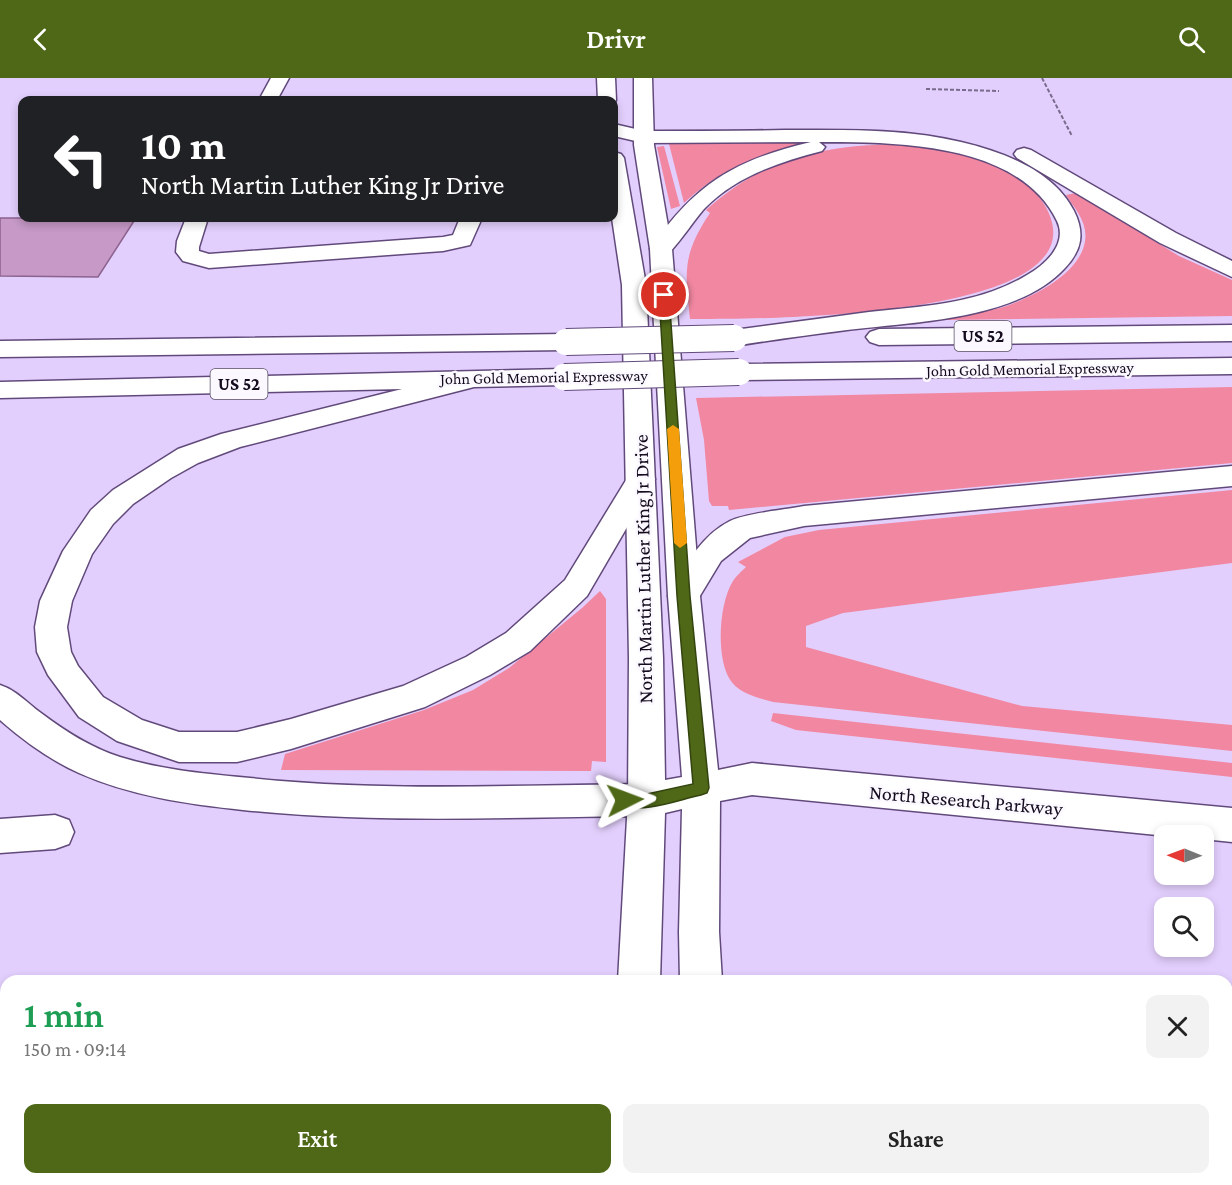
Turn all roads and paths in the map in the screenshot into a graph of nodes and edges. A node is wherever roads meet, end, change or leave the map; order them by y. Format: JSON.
{"nodes":[{"id":1,"x":280,"y":78,"type":"edge"},
{"id":2,"x":606,"y":78,"type":"edge"},
{"id":3,"x":642,"y":78,"type":"edge"},
{"id":4,"x":1042,"y":78,"type":"edge"},
{"id":5,"x":926,"y":89,"type":"dead end"},
{"id":6,"x":945,"y":89,"type":"junction"},
{"id":7,"x":999,"y":91,"type":"dead end"},
{"id":8,"x":946,"y":95,"type":"dead end"},
{"id":9,"x":270,"y":96,"type":"edge"},
{"id":10,"x":607,"y":96,"type":"edge"},
{"id":11,"x":618,"y":129,"type":"edge"},
{"id":12,"x":643,"y":129,"type":"junction"},
{"id":13,"x":867,"y":136,"type":"junction"},
{"id":14,"x":1072,"y":136,"type":"dead end"},
{"id":15,"x":618,"y":183,"type":"edge"},
{"id":16,"x":196,"y":222,"type":"edge"},
{"id":17,"x":469,"y":222,"type":"edge"},
{"id":18,"x":661,"y":249,"type":"junction"},
{"id":19,"x":1232,"y":270,"type":"edge"},
{"id":20,"x":1232,"y":333,"type":"edge"},
{"id":21,"x":0,"y":335,"type":"edge"},
{"id":22,"x":734,"y":338,"type":"junction"},
{"id":23,"x":174,"y":347,"type":"junction"},
{"id":24,"x":0,"y":349,"type":"edge"},
{"id":25,"x":1232,"y":366,"type":"edge"},
{"id":26,"x":478,"y":378,"type":"junction"},
{"id":27,"x":0,"y":390,"type":"edge"},
{"id":28,"x":1232,"y":476,"type":"edge"},
{"id":29,"x":641,"y":479,"type":"junction"},
{"id":30,"x":684,"y":596,"type":"junction"},
{"id":31,"x":0,"y":699,"type":"edge"},
{"id":32,"x":701,"y":788,"type":"junction"},
{"id":33,"x":647,"y":800,"type":"junction"},
{"id":34,"x":1232,"y":825,"type":"edge"},
{"id":35,"x":56,"y":832,"type":"dead end"},
{"id":36,"x":0,"y":836,"type":"edge"},
{"id":37,"x":639,"y":975,"type":"edge"},
{"id":38,"x":701,"y":975,"type":"edge"}],
"edges":[{"from":1,"to":9,"type":"main road"},
{"from":2,"to":10,"type":"main road"},
{"from":3,"to":12,"type":"main road","name":"North Martin Luther King Jr Drive"},
{"from":4,"to":14,"type":"path"},
{"from":5,"to":6,"type":"path"},
{"from":6,"to":7,"type":"path"},
{"from":6,"to":8,"type":"path"},
{"from":11,"to":12,"type":"main road"},
{"from":12,"to":13,"type":"main road"},
{"from":12,"to":18,"type":"main road","name":"North Martin Luther King Jr Drive"},
{"from":12,"to":19,"type":"main road"},
{"from":13,"to":18,"type":"main road"},
{"from":13,"to":22,"type":"main road"},
{"from":15,"to":29,"type":"main road","name":"North Martin Luther King Jr Drive"},
{"from":16,"to":17,"type":"main road"},
{"from":18,"to":30,"type":"main road","name":"North Martin Luther King Jr Drive"},
{"from":20,"to":22,"type":"main road","name":"John Gold Memorial Expressway","number":"US 52"},
{"from":21,"to":23,"type":"main road"},
{"from":22,"to":23,"type":"main road","name":"John Gold Memorial Expressway","number":"US 52","bridge":true},
{"from":23,"to":24,"type":"main road","name":"John Gold Memorial Expressway","number":"US 52"},
{"from":25,"to":26,"type":"main road","name":"John Gold Memorial Expressway","number":"US 52","bridge":true},
{"from":26,"to":27,"type":"main road","name":"John Gold Memorial Expressway","number":"US 52"},
{"from":26,"to":29,"type":"main road"},
{"from":28,"to":30,"type":"main road"},
{"from":29,"to":33,"type":"main road","name":"North Martin Luther King Jr Drive"},
{"from":30,"to":32,"type":"main road","name":"North Martin Luther King Jr Drive"},
{"from":31,"to":33,"type":"main road","name":"North Research Parkway"},
{"from":32,"to":33,"type":"main road","name":"North Research Parkway"},
{"from":32,"to":34,"type":"main road","name":"North Research Parkway"},
{"from":32,"to":38,"type":"main road","name":"North Martin Luther King Jr Drive"},
{"from":33,"to":37,"type":"main road","name":"North Martin Luther King Jr Drive"},
{"from":35,"to":36,"type":"main road"}]}
